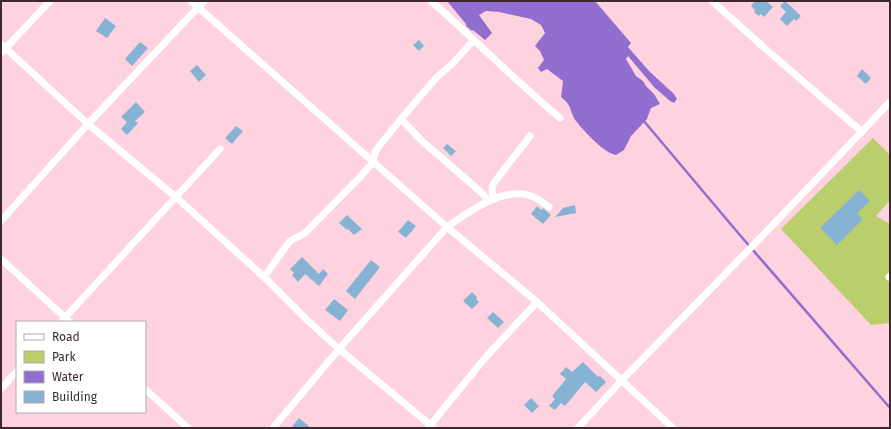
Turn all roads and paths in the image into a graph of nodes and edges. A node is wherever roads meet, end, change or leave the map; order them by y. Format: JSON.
{"nodes":[{"id":1,"x":50,"y":1,"type":"edge"},
{"id":2,"x":191,"y":1,"type":"edge"},
{"id":3,"x":204,"y":1,"type":"edge"},
{"id":4,"x":431,"y":1,"type":"edge"},
{"id":5,"x":712,"y":1,"type":"edge"},
{"id":6,"x":198,"y":8,"type":"junction"},
{"id":7,"x":474,"y":40,"type":"junction"},
{"id":8,"x":3,"y":48,"type":"edge"},
{"id":9,"x":890,"y":102,"type":"edge"},
{"id":10,"x":560,"y":118,"type":"dead end"},
{"id":11,"x":401,"y":119,"type":"junction"},
{"id":12,"x":88,"y":124,"type":"junction"},
{"id":13,"x":862,"y":132,"type":"junction"},
{"id":14,"x":530,"y":136,"type":"dead end"},
{"id":15,"x":220,"y":149,"type":"dead end"},
{"id":16,"x":373,"y":162,"type":"junction"},
{"id":17,"x":177,"y":198,"type":"junction"},
{"id":18,"x":492,"y":200,"type":"junction"},
{"id":19,"x":549,"y":207,"type":"dead end"},
{"id":20,"x":1,"y":221,"type":"edge"},
{"id":21,"x":447,"y":228,"type":"junction"},
{"id":22,"x":1,"y":259,"type":"edge"},
{"id":23,"x":264,"y":277,"type":"junction"},
{"id":24,"x":537,"y":302,"type":"junction"},
{"id":25,"x":65,"y":321,"type":"edge"},
{"id":26,"x":340,"y":349,"type":"junction"},
{"id":27,"x":16,"y":372,"type":"edge"},
{"id":28,"x":620,"y":381,"type":"junction"},
{"id":29,"x":1,"y":389,"type":"edge"},
{"id":30,"x":146,"y":390,"type":"edge"},
{"id":31,"x":431,"y":427,"type":"edge"},
{"id":32,"x":188,"y":428,"type":"edge"},
{"id":33,"x":273,"y":428,"type":"edge"},
{"id":34,"x":578,"y":428,"type":"edge"},
{"id":35,"x":672,"y":428,"type":"edge"}],
"edges":[{"from":1,"to":8,"type":"street"},
{"from":2,"to":6,"type":"street"},
{"from":3,"to":6,"type":"street"},
{"from":4,"to":7,"type":"street"},
{"from":5,"to":13,"type":"street"},
{"from":6,"to":12,"type":"street"},
{"from":6,"to":16,"type":"street"},
{"from":7,"to":10,"type":"street"},
{"from":7,"to":11,"type":"street"},
{"from":8,"to":12,"type":"street"},
{"from":9,"to":13,"type":"street"},
{"from":11,"to":16,"type":"street"},
{"from":11,"to":18,"type":"street"},
{"from":12,"to":17,"type":"street"},
{"from":12,"to":20,"type":"street"},
{"from":13,"to":28,"type":"street"},
{"from":14,"to":18,"type":"street"},
{"from":15,"to":17,"type":"street"},
{"from":16,"to":21,"type":"street"},
{"from":16,"to":23,"type":"street"},
{"from":17,"to":23,"type":"street"},
{"from":17,"to":25,"type":"street"},
{"from":18,"to":19,"type":"street"},
{"from":18,"to":21,"type":"street"},
{"from":21,"to":24,"type":"street"},
{"from":21,"to":26,"type":"street"},
{"from":22,"to":25,"type":"street"},
{"from":23,"to":26,"type":"street"},
{"from":24,"to":28,"type":"street"},
{"from":24,"to":31,"type":"street"},
{"from":26,"to":31,"type":"street"},
{"from":26,"to":33,"type":"street"},
{"from":27,"to":29,"type":"street"},
{"from":28,"to":34,"type":"street"},
{"from":28,"to":35,"type":"street"},
{"from":30,"to":32,"type":"street"}]}
